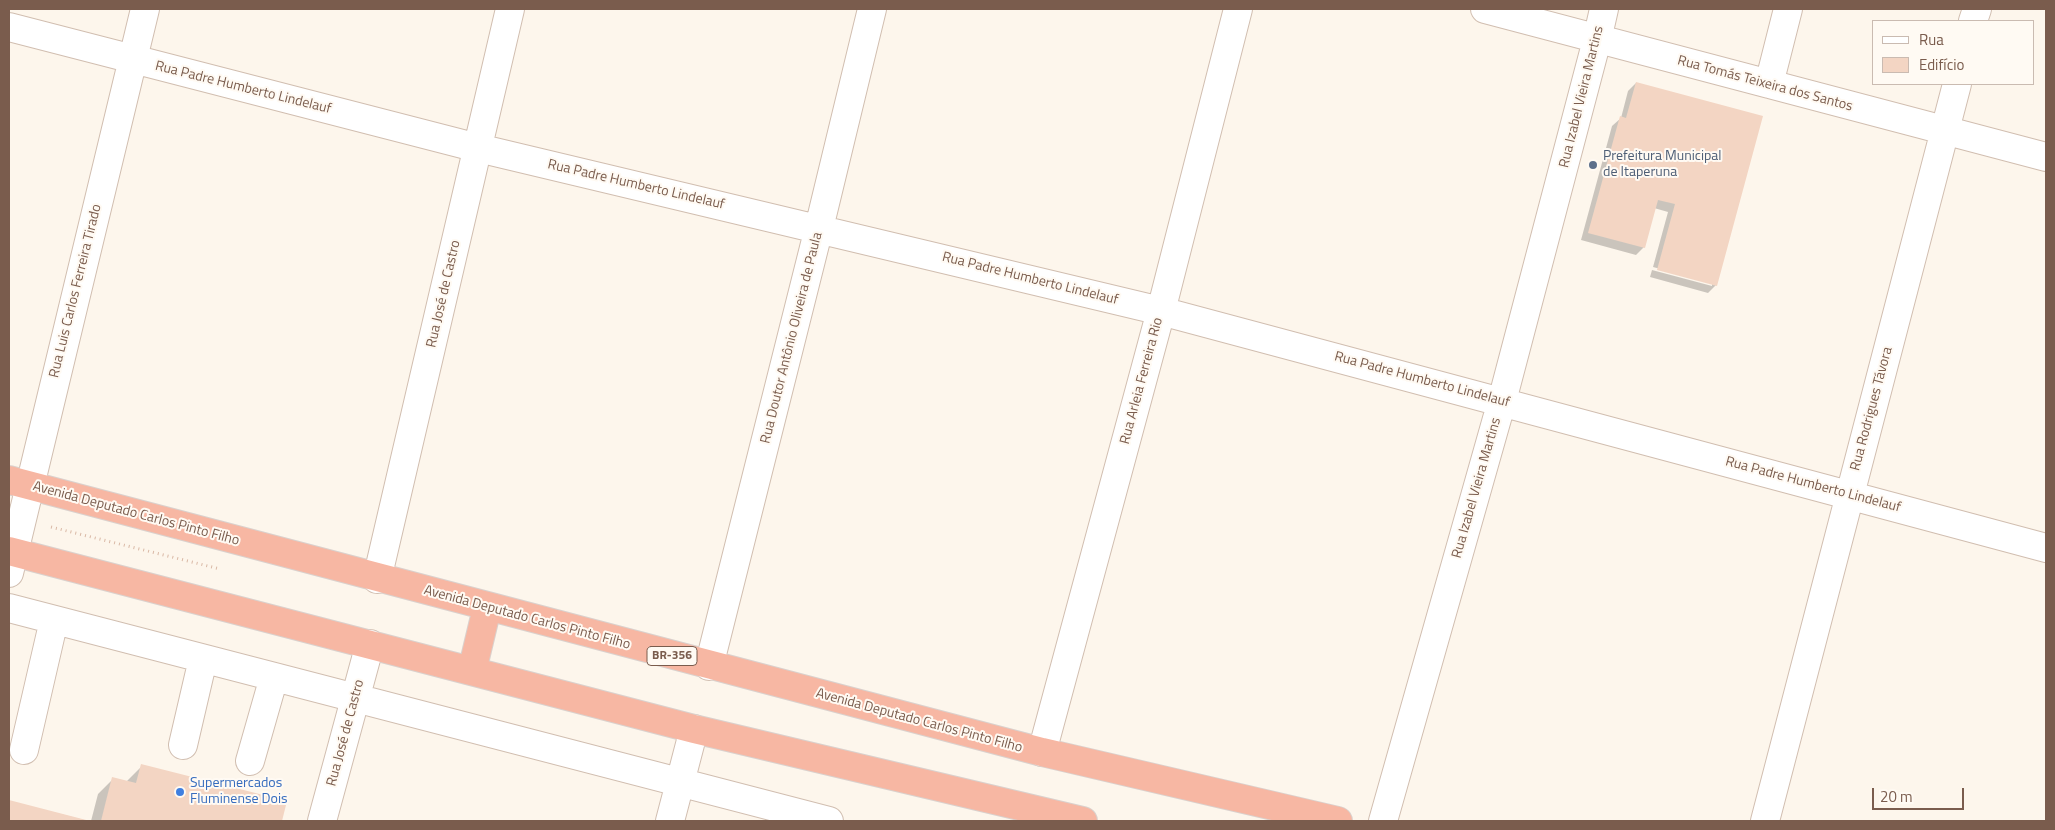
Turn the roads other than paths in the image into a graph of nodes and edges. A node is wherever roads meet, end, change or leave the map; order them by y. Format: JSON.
{"nodes":[{"id":1,"x":145,"y":9,"type":"edge"},
{"id":2,"x":510,"y":9,"type":"edge"},
{"id":3,"x":872,"y":9,"type":"edge"},
{"id":4,"x":1238,"y":9,"type":"edge"},
{"id":5,"x":1485,"y":9,"type":"edge"},
{"id":6,"x":1604,"y":9,"type":"edge"},
{"id":7,"x":1788,"y":9,"type":"edge"},
{"id":8,"x":9,"y":27,"type":"edge"},
{"id":9,"x":1597,"y":40,"type":"junction"},
{"id":10,"x":132,"y":60,"type":"junction"},
{"id":11,"x":1769,"y":84,"type":"junction"},
{"id":12,"x":1957,"y":85,"type":"edge"},
{"id":13,"x":1945,"y":131,"type":"junction"},
{"id":14,"x":478,"y":148,"type":"junction"},
{"id":15,"x":2046,"y":157,"type":"edge"},
{"id":16,"x":819,"y":228,"type":"junction"},
{"id":17,"x":1161,"y":311,"type":"junction"},
{"id":18,"x":1502,"y":401,"type":"junction"},
{"id":19,"x":19,"y":483,"type":"edge"},
{"id":20,"x":1849,"y":495,"type":"junction"},
{"id":21,"x":2046,"y":548,"type":"edge"},
{"id":22,"x":10,"y":559,"type":"edge"},
{"id":23,"x":377,"y":579,"type":"junction"},
{"id":24,"x":9,"y":608,"type":"edge"},
{"id":25,"x":487,"y":608,"type":"junction"},
{"id":26,"x":54,"y":620,"type":"junction"},
{"id":27,"x":370,"y":644,"type":"junction"},
{"id":28,"x":202,"y":658,"type":"junction"},
{"id":29,"x":709,"y":666,"type":"junction"},
{"id":30,"x":472,"y":671,"type":"junction"},
{"id":31,"x":274,"y":677,"type":"junction"},
{"id":32,"x":355,"y":698,"type":"junction"},
{"id":33,"x":694,"y":729,"type":"junction"},
{"id":34,"x":182,"y":745,"type":"dead end"},
{"id":35,"x":24,"y":750,"type":"dead end"},
{"id":36,"x":1042,"y":752,"type":"junction"},
{"id":37,"x":250,"y":760,"type":"dead end"},
{"id":38,"x":680,"y":783,"type":"junction"},
{"id":39,"x":1031,"y":815,"type":"edge"},
{"id":40,"x":322,"y":821,"type":"edge"},
{"id":41,"x":670,"y":821,"type":"edge"},
{"id":42,"x":829,"y":821,"type":"edge"},
{"id":43,"x":1083,"y":821,"type":"edge"},
{"id":44,"x":1338,"y":821,"type":"edge"},
{"id":45,"x":1382,"y":821,"type":"edge"},
{"id":46,"x":1765,"y":821,"type":"edge"}],
"edges":[{"from":1,"to":10,"type":"street","name":"Rua Luis Carlos Ferreira Tirado"},
{"from":2,"to":14,"type":"street","name":"Rua José de Castro"},
{"from":3,"to":16,"type":"street","name":"Rua Doutor Antônio Oliveira de Paula"},
{"from":4,"to":17,"type":"street","name":"Rua Arleia Ferreira Rio"},
{"from":5,"to":9,"type":"street","name":"Rua Tomás Teixeira dos Santos"},
{"from":6,"to":9,"type":"street","name":"Rua Izabel Vieira Martins"},
{"from":7,"to":11,"type":"street"},
{"from":8,"to":10,"type":"street","name":"Rua Padre Humberto Lindelauf"},
{"from":9,"to":11,"type":"street","name":"Rua Tomás Teixeira dos Santos"},
{"from":9,"to":18,"type":"street","name":"Rua Izabel Vieira Martins"},
{"from":10,"to":14,"type":"street","name":"Rua Padre Humberto Lindelauf"},
{"from":10,"to":19,"type":"street","name":"Rua Luis Carlos Ferreira Tirado"},
{"from":11,"to":13,"type":"street","name":"Rua Tomás Teixeira dos Santos"},
{"from":12,"to":13,"type":"street","name":"Rua Rodrigues Távora"},
{"from":13,"to":15,"type":"street","name":"Rua Tomás Teixeira dos Santos"},
{"from":13,"to":20,"type":"street","name":"Rua Rodrigues Távora"},
{"from":14,"to":16,"type":"street","name":"Rua Padre Humberto Lindelauf"},
{"from":14,"to":23,"type":"street","name":"Rua José de Castro"},
{"from":16,"to":17,"type":"street","name":"Rua Padre Humberto Lindelauf"},
{"from":16,"to":29,"type":"street","name":"Rua Doutor Antônio Oliveira de Paula"},
{"from":17,"to":18,"type":"street","name":"Rua Padre Humberto Lindelauf"},
{"from":17,"to":36,"type":"street","name":"Rua Arleia Ferreira Rio"},
{"from":18,"to":20,"type":"street","name":"Rua Padre Humberto Lindelauf"},
{"from":18,"to":45,"type":"street","name":"Rua Izabel Vieira Martins"},
{"from":19,"to":22,"type":"street","name":"Rua Luis Carlos Ferreira Tirado"},
{"from":19,"to":23,"type":"highway","name":"Avenida Deputado Carlos Pinto Filho","number":"BR-356"},
{"from":20,"to":21,"type":"street","name":"Rua Padre Humberto Lindelauf"},
{"from":20,"to":46,"type":"street","name":"Rua Rodrigues Távora"},
{"from":22,"to":27,"type":"highway"},
{"from":23,"to":25,"type":"highway","name":"Avenida Deputado Carlos Pinto Filho","number":"BR-356"},
{"from":24,"to":26,"type":"street"},
{"from":25,"to":29,"type":"highway","name":"Avenida Deputado Carlos Pinto Filho","number":"BR-356"},
{"from":25,"to":30,"type":"highway"},
{"from":26,"to":28,"type":"street"},
{"from":26,"to":35,"type":"street"},
{"from":27,"to":30,"type":"highway"},
{"from":27,"to":32,"type":"street","name":"Rua José de Castro"},
{"from":28,"to":31,"type":"street"},
{"from":28,"to":34,"type":"street"},
{"from":29,"to":36,"type":"highway","name":"Avenida Deputado Carlos Pinto Filho","number":"BR-356"},
{"from":30,"to":33,"type":"highway"},
{"from":31,"to":32,"type":"street"},
{"from":31,"to":37,"type":"street"},
{"from":32,"to":38,"type":"street"},
{"from":32,"to":40,"type":"street","name":"Rua José de Castro"},
{"from":33,"to":38,"type":"street"},
{"from":33,"to":39,"type":"highway"},
{"from":36,"to":44,"type":"highway","name":"Avenida Deputado Carlos Pinto Filho","number":"BR-356"},
{"from":38,"to":41,"type":"street"},
{"from":38,"to":42,"type":"street"},
{"from":39,"to":43,"type":"highway"}]}
